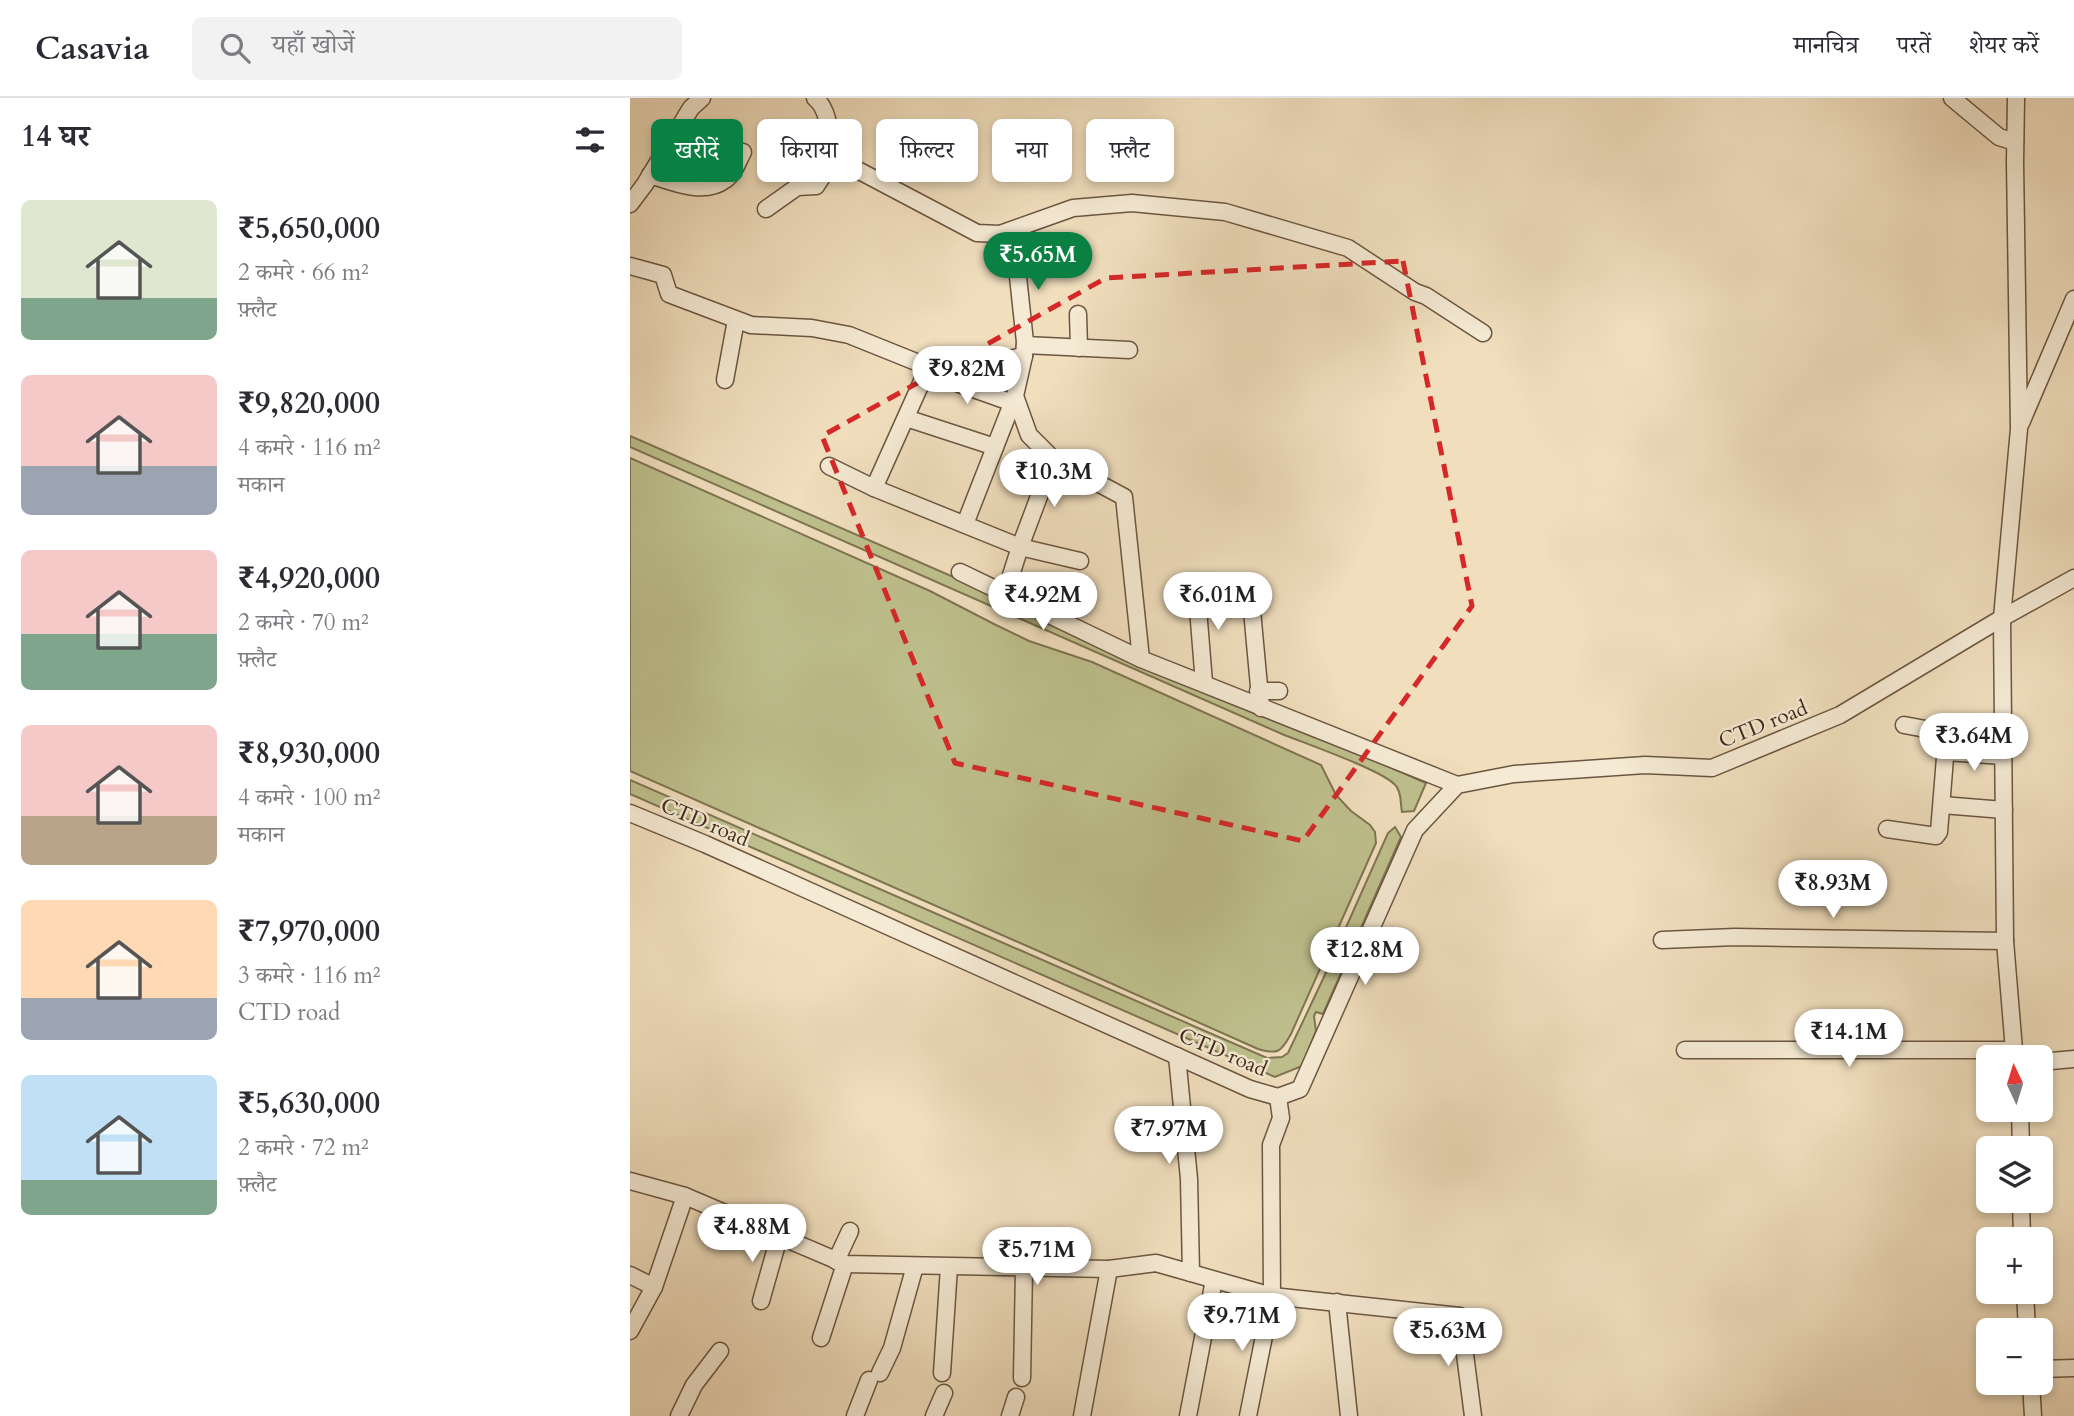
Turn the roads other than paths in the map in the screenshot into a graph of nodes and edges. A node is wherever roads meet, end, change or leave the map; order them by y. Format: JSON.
{"nodes":[{"id":1,"x":702,"y":98,"type":"edge"},
{"id":2,"x":1952,"y":98,"type":"edge"},
{"id":3,"x":2016,"y":98,"type":"edge"},
{"id":4,"x":818,"y":99,"type":"edge"},
{"id":5,"x":828,"y":119,"type":"edge"},
{"id":6,"x":2015,"y":142,"type":"junction"},
{"id":7,"x":862,"y":172,"type":"edge"},
{"id":8,"x":642,"y":180,"type":"edge"},
{"id":9,"x":656,"y":182,"type":"edge"},
{"id":10,"x":721,"y":182,"type":"edge"},
{"id":11,"x":819,"y":182,"type":"edge"},
{"id":12,"x":630,"y":204,"type":"edge"},
{"id":13,"x":766,"y":209,"type":"dead end"},
{"id":14,"x":1013,"y":230,"type":"junction"},
{"id":15,"x":630,"y":266,"type":"edge"},
{"id":16,"x":2074,"y":299,"type":"edge"},
{"id":17,"x":1078,"y":314,"type":"dead end"},
{"id":18,"x":736,"y":320,"type":"junction"},
{"id":19,"x":1483,"y":333,"type":"dead end"},
{"id":20,"x":1079,"y":348,"type":"junction"},
{"id":21,"x":1024,"y":350,"type":"junction"},
{"id":22,"x":1129,"y":350,"type":"dead end"},
{"id":23,"x":938,"y":373,"type":"junction"},
{"id":24,"x":725,"y":380,"type":"dead end"},
{"id":25,"x":1014,"y":399,"type":"junction"},
{"id":26,"x":906,"y":418,"type":"junction"},
{"id":27,"x":2019,"y":429,"type":"junction"},
{"id":28,"x":995,"y":447,"type":"junction"},
{"id":29,"x":1053,"y":459,"type":"junction"},
{"id":30,"x":829,"y":466,"type":"dead end"},
{"id":31,"x":874,"y":488,"type":"junction"},
{"id":32,"x":965,"y":524,"type":"junction"},
{"id":33,"x":1020,"y":547,"type":"junction"},
{"id":34,"x":1080,"y":561,"type":"dead end"},
{"id":35,"x":960,"y":572,"type":"dead end"},
{"id":36,"x":2074,"y":579,"type":"edge"},
{"id":37,"x":1196,"y":584,"type":"dead end"},
{"id":38,"x":1250,"y":589,"type":"dead end"},
{"id":39,"x":1005,"y":594,"type":"junction"},
{"id":40,"x":2002,"y":618,"type":"junction"},
{"id":41,"x":1141,"y":659,"type":"junction"},
{"id":42,"x":1204,"y":683,"type":"junction"},
{"id":43,"x":1258,"y":691,"type":"junction"},
{"id":44,"x":1279,"y":691,"type":"dead end"},
{"id":45,"x":1261,"y":708,"type":"junction"},
{"id":46,"x":1904,"y":725,"type":"dead end"},
{"id":47,"x":1946,"y":752,"type":"junction"},
{"id":48,"x":2003,"y":756,"type":"junction"},
{"id":49,"x":1457,"y":785,"type":"junction"},
{"id":50,"x":1942,"y":806,"type":"junction"},
{"id":51,"x":2004,"y":810,"type":"junction"},
{"id":52,"x":630,"y":813,"type":"edge"},
{"id":53,"x":1887,"y":829,"type":"dead end"},
{"id":54,"x":1662,"y":940,"type":"dead end"},
{"id":55,"x":2005,"y":940,"type":"junction"},
{"id":56,"x":2015,"y":1045,"type":"edge"},
{"id":57,"x":1685,"y":1050,"type":"dead end"},
{"id":58,"x":1976,"y":1054,"type":"edge"},
{"id":59,"x":1177,"y":1056,"type":"junction"},
{"id":60,"x":2074,"y":1059,"type":"edge"},
{"id":61,"x":2053,"y":1061,"type":"edge"},
{"id":62,"x":1278,"y":1097,"type":"junction"},
{"id":63,"x":630,"y":1181,"type":"edge"},
{"id":64,"x":685,"y":1196,"type":"junction"},
{"id":65,"x":850,"y":1231,"type":"dead end"},
{"id":66,"x":779,"y":1237,"type":"junction"},
{"id":67,"x":840,"y":1263,"type":"junction"},
{"id":68,"x":915,"y":1266,"type":"junction"},
{"id":69,"x":949,"y":1267,"type":"junction"},
{"id":70,"x":1024,"y":1269,"type":"junction"},
{"id":71,"x":1109,"y":1269,"type":"junction"},
{"id":72,"x":1191,"y":1273,"type":"junction"},
{"id":73,"x":630,"y":1275,"type":"edge"},
{"id":74,"x":1214,"y":1280,"type":"junction"},
{"id":75,"x":654,"y":1287,"type":"junction"},
{"id":76,"x":1272,"y":1296,"type":"junction"},
{"id":77,"x":761,"y":1301,"type":"dead end"},
{"id":78,"x":1337,"y":1302,"type":"junction"},
{"id":79,"x":630,"y":1331,"type":"edge"},
{"id":80,"x":821,"y":1338,"type":"dead end"},
{"id":81,"x":720,"y":1351,"type":"dead end"},
{"id":82,"x":2074,"y":1368,"type":"edge"},
{"id":83,"x":2053,"y":1369,"type":"edge"},
{"id":84,"x":942,"y":1373,"type":"dead end"},
{"id":85,"x":1022,"y":1378,"type":"dead end"},
{"id":86,"x":944,"y":1393,"type":"dead end"},
{"id":87,"x":2032,"y":1395,"type":"edge"},
{"id":88,"x":1016,"y":1397,"type":"dead end"},
{"id":89,"x":679,"y":1416,"type":"edge"},
{"id":90,"x":855,"y":1416,"type":"edge"},
{"id":91,"x":934,"y":1416,"type":"edge"},
{"id":92,"x":1010,"y":1416,"type":"edge"},
{"id":93,"x":1082,"y":1416,"type":"edge"},
{"id":94,"x":1188,"y":1416,"type":"edge"},
{"id":95,"x":1248,"y":1416,"type":"edge"},
{"id":96,"x":1349,"y":1416,"type":"edge"},
{"id":97,"x":1473,"y":1416,"type":"edge"},
{"id":98,"x":2033,"y":1416,"type":"edge"}],
"edges":[{"from":1,"to":8,"type":"street"},
{"from":2,"to":6,"type":"street"},
{"from":3,"to":6,"type":"street"},
{"from":4,"to":5,"type":"street"},
{"from":6,"to":27,"type":"street"},
{"from":7,"to":14,"type":"street"},
{"from":8,"to":12,"type":"street"},
{"from":9,"to":10,"type":"street"},
{"from":11,"to":13,"type":"street"},
{"from":14,"to":19,"type":"street"},
{"from":14,"to":21,"type":"street"},
{"from":15,"to":18,"type":"street"},
{"from":16,"to":27,"type":"street"},
{"from":17,"to":20,"type":"street"},
{"from":18,"to":23,"type":"street"},
{"from":18,"to":24,"type":"street"},
{"from":20,"to":21,"type":"street"},
{"from":20,"to":22,"type":"street"},
{"from":21,"to":23,"type":"street"},
{"from":21,"to":25,"type":"street"},
{"from":23,"to":25,"type":"street"},
{"from":23,"to":26,"type":"street"},
{"from":25,"to":28,"type":"street"},
{"from":25,"to":29,"type":"street"},
{"from":26,"to":28,"type":"street"},
{"from":26,"to":31,"type":"street"},
{"from":27,"to":40,"type":"street"},
{"from":28,"to":32,"type":"street"},
{"from":29,"to":33,"type":"street"},
{"from":29,"to":41,"type":"street"},
{"from":30,"to":31,"type":"street"},
{"from":31,"to":32,"type":"street"},
{"from":32,"to":33,"type":"street"},
{"from":33,"to":34,"type":"street"},
{"from":33,"to":39,"type":"street"},
{"from":35,"to":39,"type":"street"},
{"from":36,"to":40,"type":"street","name":"CTD road"},
{"from":37,"to":42,"type":"street"},
{"from":38,"to":43,"type":"street"},
{"from":39,"to":41,"type":"street"},
{"from":40,"to":48,"type":"street"},
{"from":40,"to":49,"type":"street","name":"CTD road"},
{"from":41,"to":42,"type":"street"},
{"from":42,"to":45,"type":"street"},
{"from":43,"to":44,"type":"street"},
{"from":43,"to":45,"type":"street"},
{"from":45,"to":49,"type":"street"},
{"from":46,"to":47,"type":"street"},
{"from":47,"to":48,"type":"street"},
{"from":47,"to":50,"type":"street"},
{"from":48,"to":51,"type":"street"},
{"from":49,"to":62,"type":"street","name":"CTD road"},
{"from":50,"to":51,"type":"street"},
{"from":50,"to":53,"type":"street"},
{"from":51,"to":55,"type":"street"},
{"from":52,"to":59,"type":"street","name":"CTD road"},
{"from":54,"to":55,"type":"street"},
{"from":55,"to":56,"type":"street"},
{"from":57,"to":58,"type":"street"},
{"from":59,"to":62,"type":"street","name":"CTD road"},
{"from":59,"to":72,"type":"street"},
{"from":60,"to":61,"type":"street"},
{"from":62,"to":76,"type":"street"},
{"from":63,"to":64,"type":"street"},
{"from":64,"to":66,"type":"street"},
{"from":64,"to":75,"type":"street"},
{"from":65,"to":67,"type":"street"},
{"from":66,"to":67,"type":"street"},
{"from":66,"to":77,"type":"street"},
{"from":67,"to":68,"type":"street"},
{"from":67,"to":80,"type":"street"},
{"from":68,"to":69,"type":"street"},
{"from":68,"to":90,"type":"street"},
{"from":69,"to":70,"type":"street"},
{"from":69,"to":84,"type":"street"},
{"from":70,"to":71,"type":"street"},
{"from":70,"to":85,"type":"street"},
{"from":71,"to":72,"type":"street"},
{"from":71,"to":93,"type":"street"},
{"from":72,"to":74,"type":"street"},
{"from":73,"to":75,"type":"street"},
{"from":74,"to":76,"type":"street"},
{"from":74,"to":94,"type":"street"},
{"from":75,"to":79,"type":"street"},
{"from":76,"to":78,"type":"street"},
{"from":76,"to":95,"type":"street"},
{"from":78,"to":96,"type":"street"},
{"from":78,"to":97,"type":"street"},
{"from":81,"to":89,"type":"street"},
{"from":82,"to":83,"type":"street"},
{"from":86,"to":91,"type":"street"},
{"from":87,"to":98,"type":"street"},
{"from":88,"to":92,"type":"street"}]}
